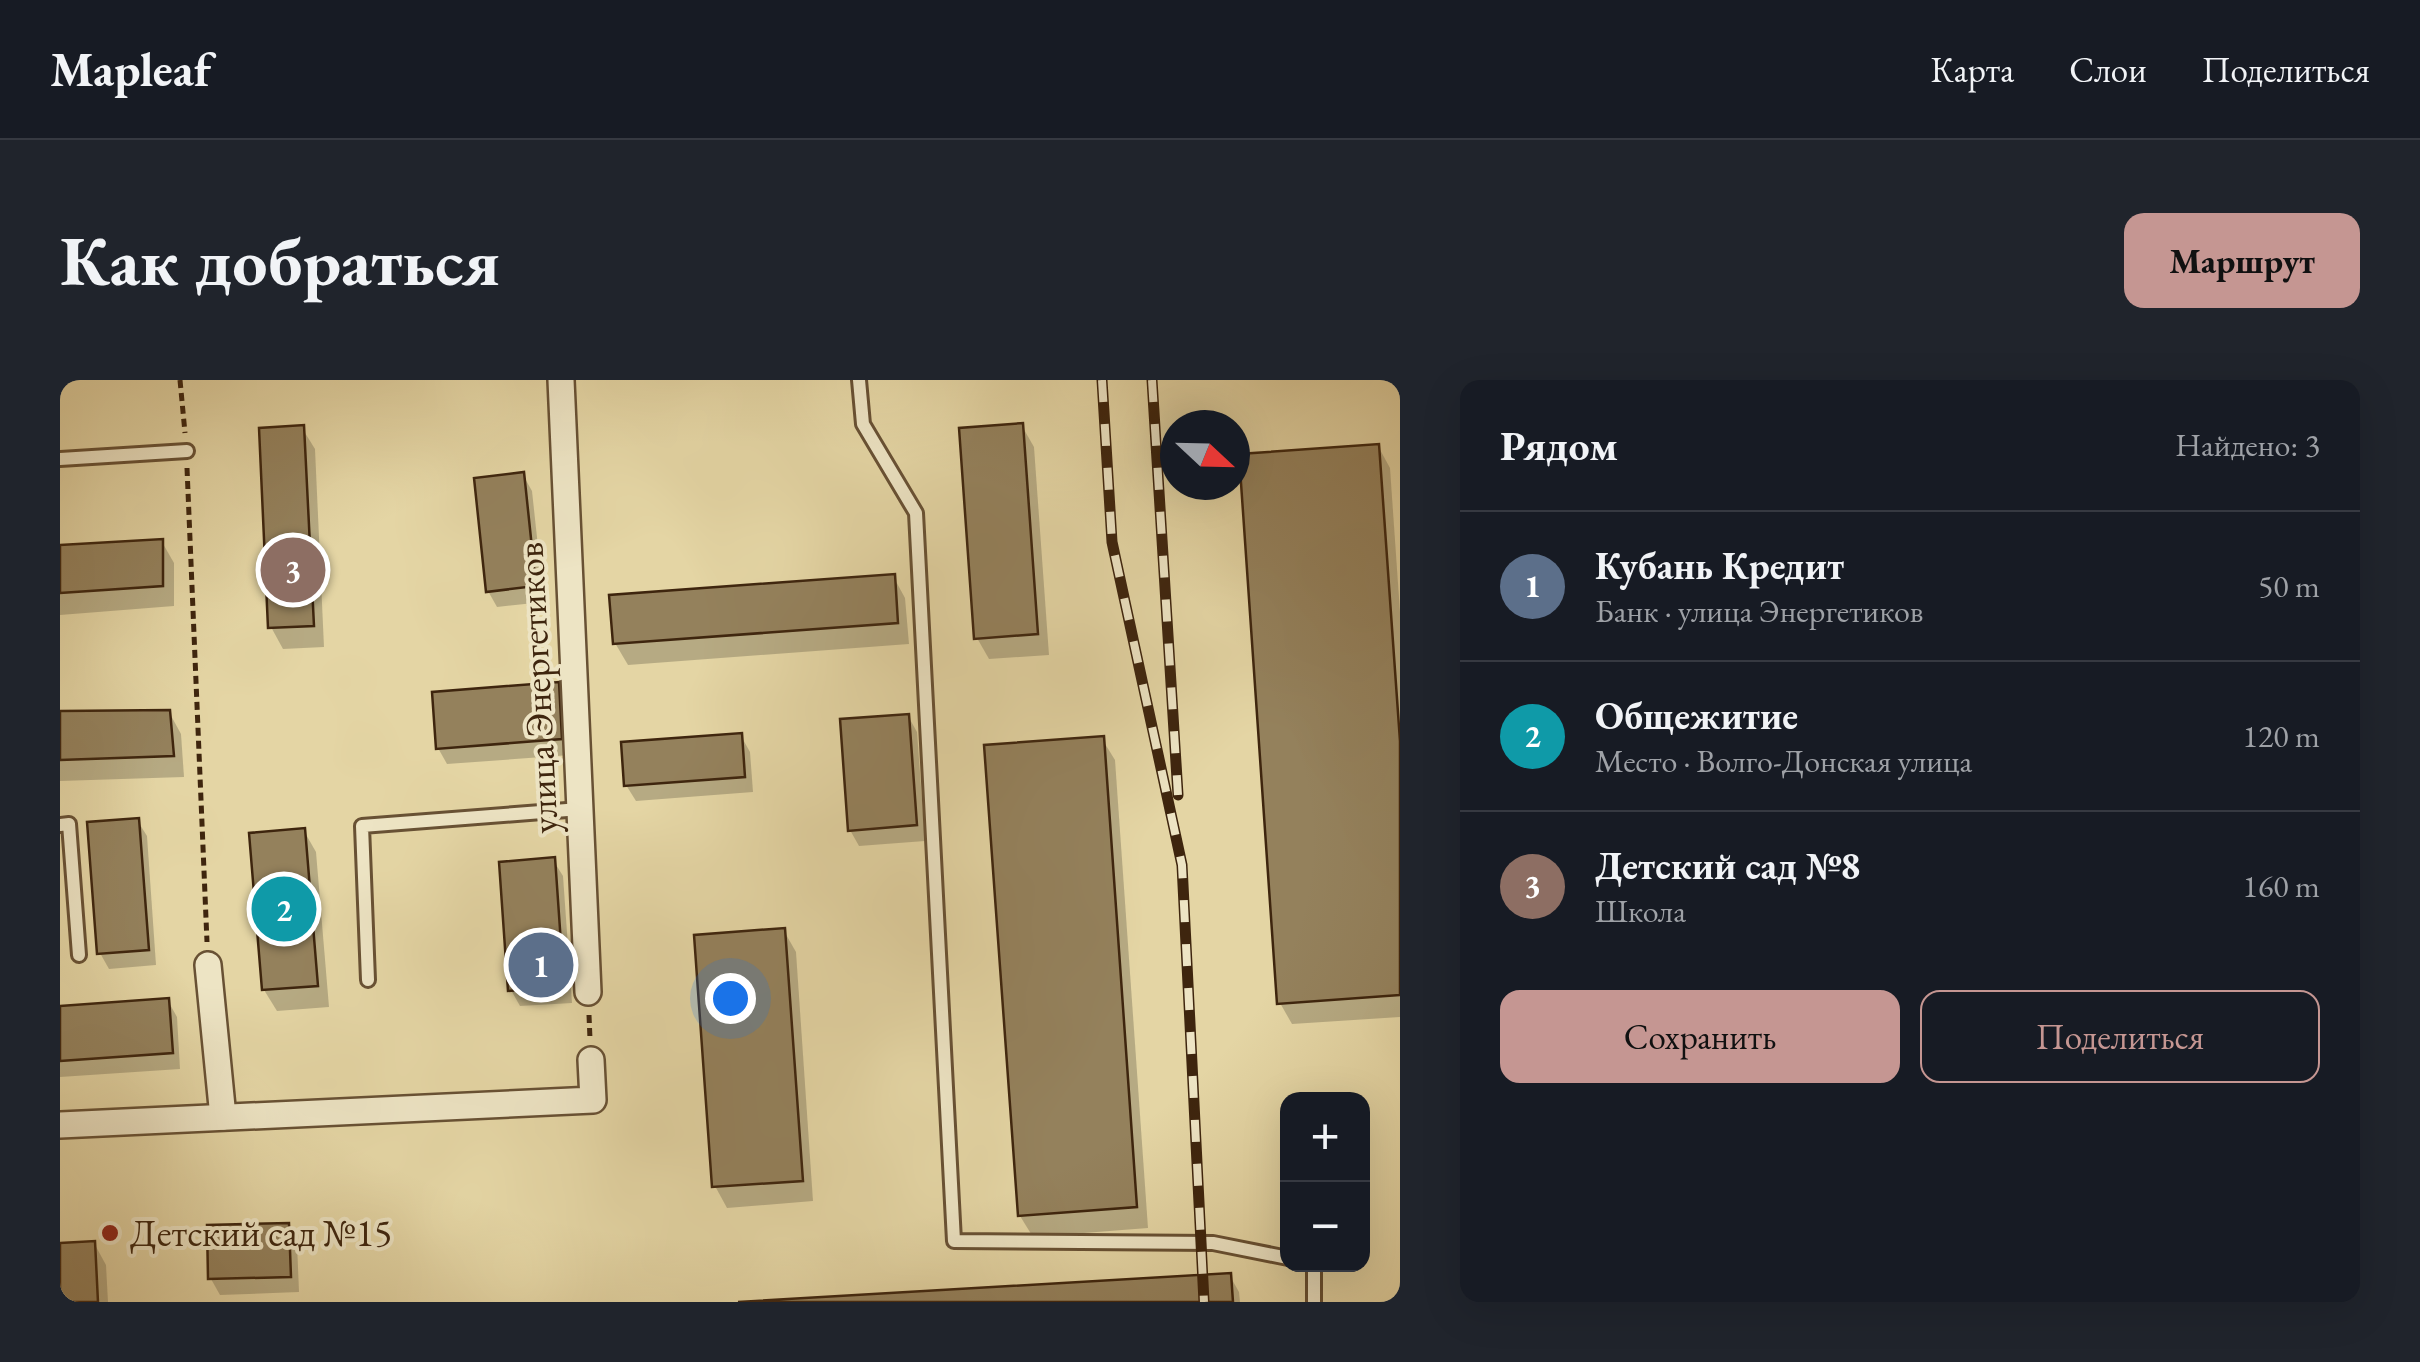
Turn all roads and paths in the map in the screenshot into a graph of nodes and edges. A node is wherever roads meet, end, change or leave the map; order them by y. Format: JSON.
{"nodes":[{"id":1,"x":180,"y":380,"type":"edge"},
{"id":2,"x":561,"y":380,"type":"edge"},
{"id":3,"x":859,"y":380,"type":"edge"},
{"id":4,"x":187,"y":451,"type":"junction"},
{"id":5,"x":60,"y":459,"type":"edge"},
{"id":6,"x":580,"y":809,"type":"junction"},
{"id":7,"x":60,"y":825,"type":"edge"},
{"id":8,"x":79,"y":955,"type":"dead end"},
{"id":9,"x":208,"y":965,"type":"joint"},
{"id":10,"x":368,"y":980,"type":"dead end"},
{"id":11,"x":588,"y":992,"type":"joint"},
{"id":12,"x":591,"y":1060,"type":"joint"},
{"id":13,"x":223,"y":1116,"type":"junction"},
{"id":14,"x":60,"y":1125,"type":"edge"},
{"id":15,"x":1280,"y":1256,"type":"edge"},
{"id":16,"x":1314,"y":1272,"type":"edge"},
{"id":17,"x":1314,"y":1302,"type":"edge"}],
"edges":[{"from":1,"to":4,"type":"path"},
{"from":2,"to":6,"type":"street","name":"улица Энергетиков"},
{"from":3,"to":15,"type":"lane"},
{"from":4,"to":5,"type":"lane"},
{"from":4,"to":9,"type":"path"},
{"from":6,"to":10,"type":"lane"},
{"from":6,"to":11,"type":"street","name":"улица Энергетиков"},
{"from":7,"to":8,"type":"lane"},
{"from":9,"to":13,"type":"street"},
{"from":11,"to":12,"type":"path"},
{"from":12,"to":13,"type":"street"},
{"from":13,"to":14,"type":"street"},
{"from":16,"to":17,"type":"lane"}]}
